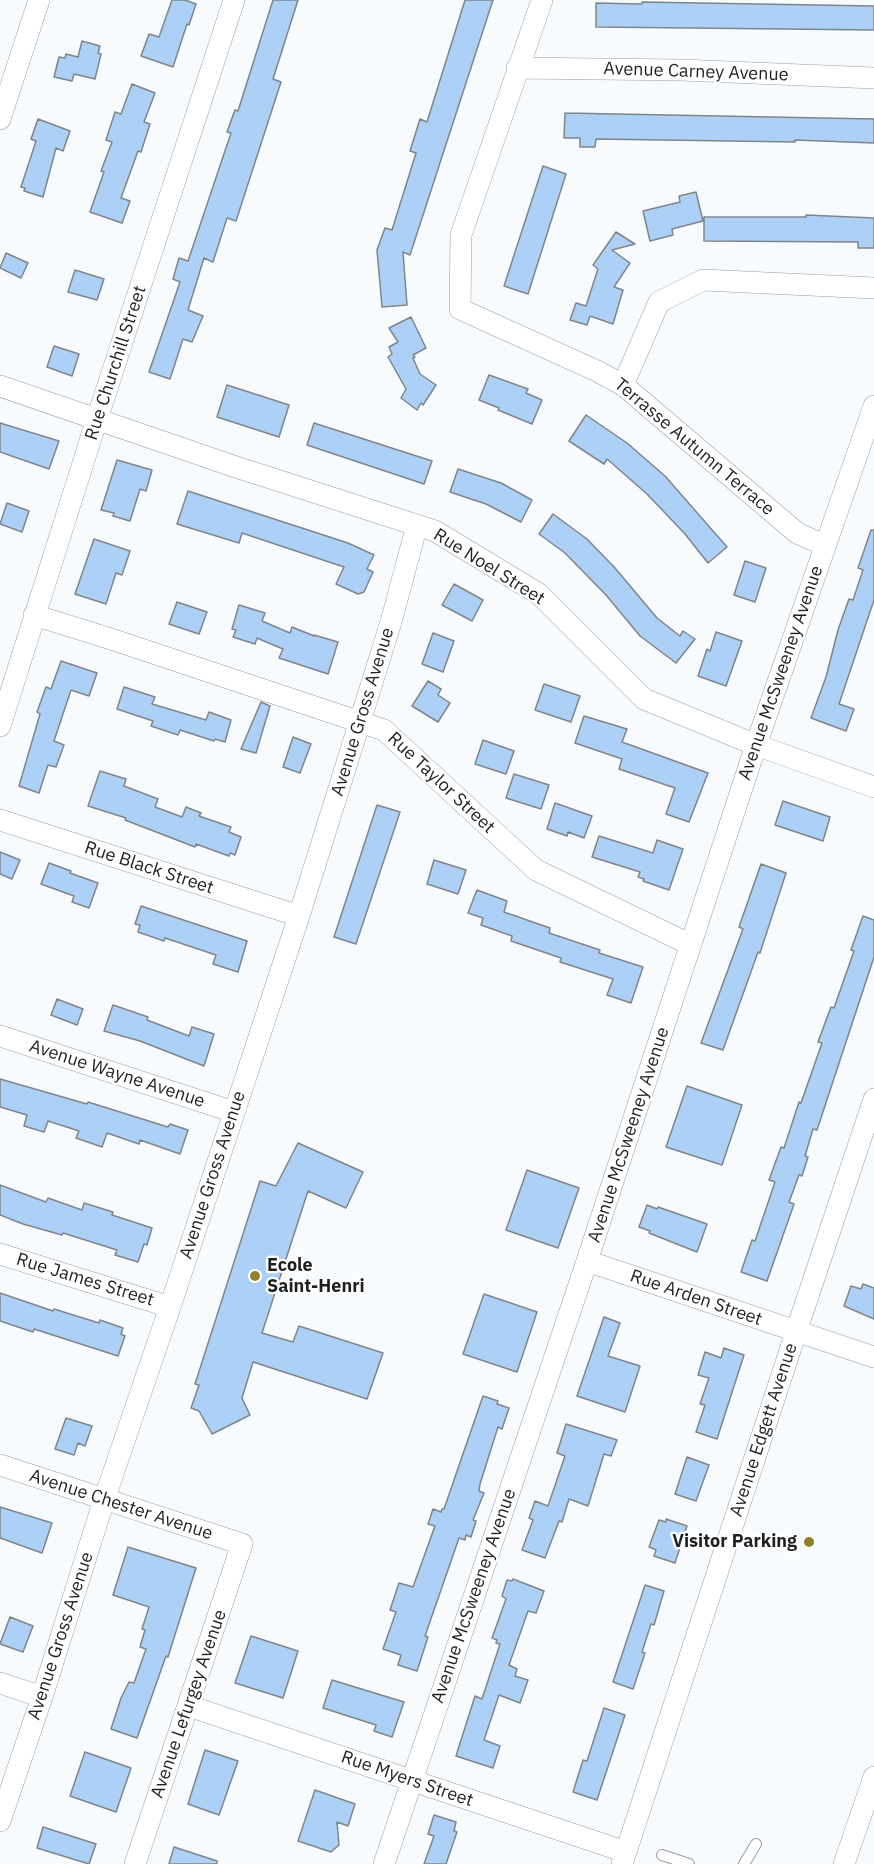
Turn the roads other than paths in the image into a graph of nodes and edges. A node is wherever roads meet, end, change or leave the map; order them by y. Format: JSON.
{"nodes":[{"id":1,"x":39,"y":0,"type":"edge"},
{"id":2,"x":234,"y":0,"type":"edge"},
{"id":3,"x":542,"y":0,"type":"edge"},
{"id":4,"x":517,"y":68,"type":"junction"},
{"id":5,"x":874,"y":78,"type":"edge"},
{"id":6,"x":0,"y":119,"type":"edge"},
{"id":7,"x":874,"y":288,"type":"edge"},
{"id":8,"x":623,"y":385,"type":"junction"},
{"id":9,"x":0,"y":386,"type":"edge"},
{"id":10,"x":874,"y":406,"type":"edge"},
{"id":11,"x":97,"y":419,"type":"junction"},
{"id":12,"x":417,"y":525,"type":"junction"},
{"id":13,"x":824,"y":545,"type":"junction"},
{"id":14,"x":34,"y":615,"type":"junction"},
{"id":15,"x":360,"y":721,"type":"junction"},
{"id":16,"x":0,"y":726,"type":"edge"},
{"id":17,"x":756,"y":745,"type":"junction"},
{"id":18,"x":874,"y":787,"type":"edge"},
{"id":19,"x":0,"y":820,"type":"edge"},
{"id":20,"x":299,"y":916,"type":"junction"},
{"id":21,"x":691,"y":945,"type":"junction"},
{"id":22,"x":0,"y":1035,"type":"edge"},
{"id":23,"x":874,"y":1099,"type":"edge"},
{"id":24,"x":234,"y":1112,"type":"junction"},
{"id":25,"x":0,"y":1254,"type":"edge"},
{"id":26,"x":587,"y":1261,"type":"junction"},
{"id":27,"x":170,"y":1307,"type":"junction"},
{"id":28,"x":795,"y":1332,"type":"junction"},
{"id":29,"x":874,"y":1357,"type":"edge"},
{"id":30,"x":0,"y":1465,"type":"edge"},
{"id":31,"x":104,"y":1500,"type":"junction"},
{"id":32,"x":242,"y":1544,"type":"joint"},
{"id":33,"x":0,"y":1683,"type":"edge"},
{"id":34,"x":42,"y":1697,"type":"junction"},
{"id":35,"x":189,"y":1706,"type":"junction"},
{"id":36,"x":874,"y":1777,"type":"edge"},
{"id":37,"x":412,"y":1781,"type":"junction"},
{"id":38,"x":0,"y":1821,"type":"edge"},
{"id":39,"x":756,"y":1844,"type":"dead end"},
{"id":40,"x":662,"y":1855,"type":"dead end"},
{"id":41,"x":624,"y":1858,"type":"edge"},
{"id":42,"x":135,"y":1864,"type":"edge"},
{"id":43,"x":384,"y":1864,"type":"edge"},
{"id":44,"x":689,"y":1864,"type":"edge"},
{"id":45,"x":744,"y":1864,"type":"edge"},
{"id":46,"x":844,"y":1864,"type":"edge"}],
"edges":[{"from":1,"to":6,"type":"street"},
{"from":2,"to":11,"type":"street","name":"Rue Churchill Street"},
{"from":3,"to":4,"type":"street","name":"Terrasse Autumn Terrace"},
{"from":4,"to":5,"type":"street","name":"Avenue Carney Avenue"},
{"from":4,"to":8,"type":"street","name":"Terrasse Autumn Terrace"},
{"from":7,"to":8,"type":"street"},
{"from":8,"to":13,"type":"street","name":"Terrasse Autumn Terrace"},
{"from":9,"to":11,"type":"street","name":"Rue Noel Street"},
{"from":10,"to":13,"type":"street","name":"Avenue McSweeney Avenue"},
{"from":11,"to":12,"type":"street","name":"Rue Noel Street"},
{"from":11,"to":14,"type":"street","name":"Rue Churchill Street"},
{"from":12,"to":15,"type":"street","name":"Avenue Gross Avenue"},
{"from":12,"to":17,"type":"street","name":"Rue Noel Street"},
{"from":13,"to":17,"type":"street","name":"Avenue McSweeney Avenue"},
{"from":14,"to":15,"type":"street","name":"Rue Taylor Street"},
{"from":14,"to":16,"type":"street","name":"Rue Churchill Street"},
{"from":15,"to":20,"type":"street","name":"Avenue Gross Avenue"},
{"from":15,"to":21,"type":"street","name":"Rue Taylor Street"},
{"from":17,"to":18,"type":"street","name":"Rue Noel Street"},
{"from":17,"to":21,"type":"street","name":"Avenue McSweeney Avenue"},
{"from":19,"to":20,"type":"street","name":"Rue Black Street"},
{"from":20,"to":24,"type":"street","name":"Avenue Gross Avenue"},
{"from":21,"to":26,"type":"street","name":"Avenue McSweeney Avenue"},
{"from":22,"to":24,"type":"street","name":"Avenue Wayne Avenue"},
{"from":23,"to":28,"type":"street","name":"Avenue Edgett Avenue"},
{"from":24,"to":27,"type":"street","name":"Avenue Gross Avenue"},
{"from":25,"to":27,"type":"street","name":"Rue James Street"},
{"from":26,"to":28,"type":"street","name":"Rue Arden Street"},
{"from":26,"to":37,"type":"street","name":"Avenue McSweeney Avenue"},
{"from":27,"to":31,"type":"street","name":"Avenue Gross Avenue"},
{"from":28,"to":29,"type":"street","name":"Rue Arden Street"},
{"from":28,"to":41,"type":"street","name":"Avenue Edgett Avenue"},
{"from":30,"to":31,"type":"street","name":"Avenue Chester Avenue"},
{"from":31,"to":32,"type":"street","name":"Avenue Chester Avenue"},
{"from":31,"to":34,"type":"street","name":"Avenue Gross Avenue"},
{"from":32,"to":35,"type":"street","name":"Avenue Lefurgey Avenue"},
{"from":33,"to":34,"type":"street"},
{"from":34,"to":38,"type":"street","name":"Avenue Gross Avenue"},
{"from":35,"to":37,"type":"street","name":"Rue Myers Street"},
{"from":35,"to":42,"type":"street","name":"Avenue Lefurgey Avenue"},
{"from":36,"to":46,"type":"street"},
{"from":37,"to":41,"type":"street","name":"Rue Myers Street"},
{"from":37,"to":43,"type":"street","name":"Avenue McSweeney Avenue"},
{"from":39,"to":45,"type":"lane"},
{"from":40,"to":44,"type":"lane"}]}
